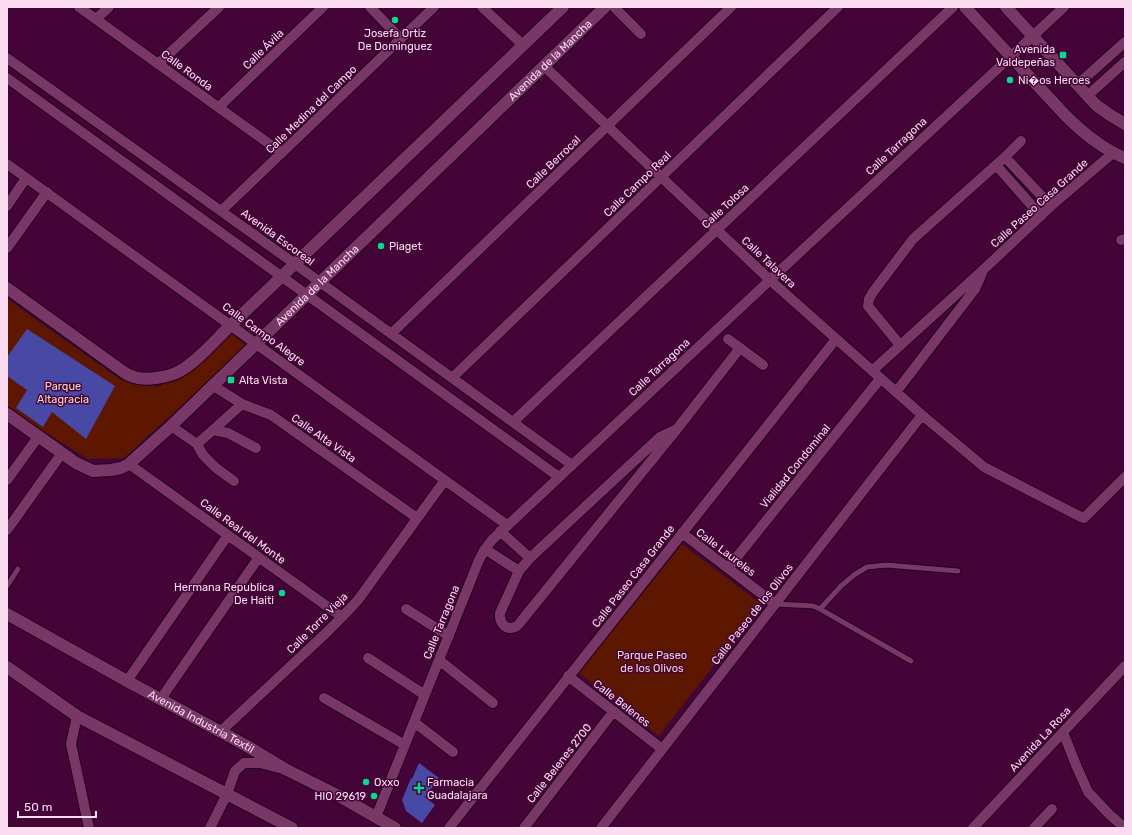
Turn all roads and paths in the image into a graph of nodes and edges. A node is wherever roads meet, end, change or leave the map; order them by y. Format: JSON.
{"nodes":[{"id":1,"x":79,"y":7,"type":"edge"},
{"id":2,"x":109,"y":7,"type":"edge"},
{"id":3,"x":219,"y":7,"type":"edge"},
{"id":4,"x":323,"y":7,"type":"edge"},
{"id":5,"x":370,"y":7,"type":"edge"},
{"id":6,"x":434,"y":7,"type":"edge"},
{"id":7,"x":482,"y":7,"type":"edge"},
{"id":8,"x":563,"y":7,"type":"edge"},
{"id":9,"x":605,"y":7,"type":"edge"},
{"id":10,"x":614,"y":7,"type":"edge"},
{"id":11,"x":731,"y":7,"type":"edge"},
{"id":12,"x":838,"y":7,"type":"edge"},
{"id":13,"x":953,"y":7,"type":"edge"},
{"id":14,"x":965,"y":7,"type":"edge"},
{"id":15,"x":1006,"y":7,"type":"edge"},
{"id":16,"x":1064,"y":7,"type":"edge"},
{"id":17,"x":96,"y":19,"type":"junction"},
{"id":18,"x":641,"y":34,"type":"dead end"},
{"id":19,"x":1033,"y":36,"type":"junction"},
{"id":20,"x":401,"y":39,"type":"junction"},
{"id":21,"x":1125,"y":42,"type":"edge"},
{"id":22,"x":523,"y":45,"type":"junction"},
{"id":23,"x":1010,"y":57,"type":"junction"},
{"id":24,"x":7,"y":58,"type":"edge"},
{"id":25,"x":1125,"y":62,"type":"edge"},
{"id":26,"x":158,"y":64,"type":"junction"},
{"id":27,"x":544,"y":66,"type":"junction"},
{"id":28,"x":7,"y":78,"type":"edge"},
{"id":29,"x":1077,"y":85,"type":"junction"},
{"id":30,"x":1087,"y":96,"type":"junction"},
{"id":31,"x":219,"y":107,"type":"junction"},
{"id":32,"x":1125,"y":124,"type":"edge"},
{"id":33,"x":608,"y":126,"type":"junction"},
{"id":34,"x":1021,"y":141,"type":"dead end"},
{"id":35,"x":282,"y":152,"type":"junction"},
{"id":36,"x":1113,"y":153,"type":"junction"},
{"id":37,"x":1005,"y":157,"type":"junction"},
{"id":38,"x":1125,"y":158,"type":"edge"},
{"id":39,"x":7,"y":164,"type":"edge"},
{"id":40,"x":996,"y":165,"type":"junction"},
{"id":41,"x":662,"y":177,"type":"junction"},
{"id":42,"x":26,"y":178,"type":"junction"},
{"id":43,"x":47,"y":192,"type":"junction"},
{"id":44,"x":7,"y":206,"type":"edge"},
{"id":45,"x":1051,"y":206,"type":"junction"},
{"id":46,"x":221,"y":211,"type":"junction"},
{"id":47,"x":1040,"y":216,"type":"junction"},
{"id":48,"x":717,"y":230,"type":"junction"},
{"id":49,"x":7,"y":248,"type":"edge"},
{"id":50,"x":295,"y":264,"type":"junction"},
{"id":51,"x":982,"y":271,"type":"junction"},
{"id":52,"x":282,"y":277,"type":"junction"},
{"id":53,"x":770,"y":280,"type":"junction"},
{"id":54,"x":320,"y":282,"type":"junction"},
{"id":55,"x":7,"y":288,"type":"edge"},
{"id":56,"x":307,"y":295,"type":"junction"},
{"id":57,"x":232,"y":325,"type":"junction"},
{"id":58,"x":391,"y":334,"type":"junction"},
{"id":59,"x":728,"y":339,"type":"dead end"},
{"id":60,"x":836,"y":339,"type":"junction"},
{"id":61,"x":257,"y":343,"type":"junction"},
{"id":62,"x":900,"y":345,"type":"junction"},
{"id":63,"x":740,"y":348,"type":"junction"},
{"id":64,"x":763,"y":365,"type":"dead end"},
{"id":65,"x":872,"y":371,"type":"junction"},
{"id":66,"x":452,"y":378,"type":"junction"},
{"id":67,"x":880,"y":378,"type":"junction"},
{"id":68,"x":212,"y":386,"type":"junction"},
{"id":69,"x":896,"y":392,"type":"junction"},
{"id":70,"x":242,"y":404,"type":"junction"},
{"id":71,"x":7,"y":414,"type":"edge"},
{"id":72,"x":922,"y":415,"type":"junction"},
{"id":73,"x":513,"y":422,"type":"junction"},
{"id":74,"x":171,"y":426,"type":"junction"},
{"id":75,"x":677,"y":428,"type":"junction"},
{"id":76,"x":213,"y":430,"type":"junction"},
{"id":77,"x":38,"y":436,"type":"junction"},
{"id":78,"x":197,"y":444,"type":"junction"},
{"id":79,"x":256,"y":448,"type":"dead end"},
{"id":80,"x":62,"y":453,"type":"junction"},
{"id":81,"x":129,"y":464,"type":"junction"},
{"id":82,"x":572,"y":465,"type":"junction"},
{"id":83,"x":623,"y":472,"type":"junction"},
{"id":84,"x":559,"y":477,"type":"junction"},
{"id":85,"x":1125,"y":477,"type":"edge"},
{"id":86,"x":7,"y":480,"type":"edge"},
{"id":87,"x":444,"y":480,"type":"junction"},
{"id":88,"x":234,"y":481,"type":"dead end"},
{"id":89,"x":634,"y":482,"type":"junction"},
{"id":90,"x":417,"y":518,"type":"junction"},
{"id":91,"x":503,"y":528,"type":"junction"},
{"id":92,"x":7,"y":530,"type":"edge"},
{"id":93,"x":682,"y":533,"type":"junction"},
{"id":94,"x":228,"y":535,"type":"junction"},
{"id":95,"x":485,"y":549,"type":"junction"},
{"id":96,"x":259,"y":557,"type":"junction"},
{"id":97,"x":530,"y":558,"type":"junction"},
{"id":98,"x":728,"y":568,"type":"junction"},
{"id":99,"x":18,"y":569,"type":"dead end"},
{"id":100,"x":519,"y":570,"type":"junction"},
{"id":101,"x":958,"y":571,"type":"dead end"},
{"id":102,"x":7,"y":586,"type":"edge"},
{"id":103,"x":776,"y":604,"type":"junction"},
{"id":104,"x":406,"y":609,"type":"dead end"},
{"id":105,"x":820,"y":609,"type":"junction"},
{"id":106,"x":7,"y":614,"type":"edge"},
{"id":107,"x":342,"y":617,"type":"junction"},
{"id":108,"x":449,"y":636,"type":"junction"},
{"id":109,"x":368,"y":658,"type":"dead end"},
{"id":110,"x":439,"y":660,"type":"junction"},
{"id":111,"x":911,"y":661,"type":"dead end"},
{"id":112,"x":1125,"y":666,"type":"edge"},
{"id":113,"x":7,"y":667,"type":"edge"},
{"id":114,"x":568,"y":676,"type":"junction"},
{"id":115,"x":126,"y":682,"type":"junction"},
{"id":116,"x":425,"y":695,"type":"junction"},
{"id":117,"x":324,"y":698,"type":"dead end"},
{"id":118,"x":160,"y":700,"type":"junction"},
{"id":119,"x":493,"y":703,"type":"dead end"},
{"id":120,"x":614,"y":712,"type":"junction"},
{"id":121,"x":78,"y":716,"type":"junction"},
{"id":122,"x":414,"y":722,"type":"junction"},
{"id":123,"x":220,"y":732,"type":"junction"},
{"id":124,"x":1063,"y":732,"type":"junction"},
{"id":125,"x":405,"y":745,"type":"junction"},
{"id":126,"x":662,"y":749,"type":"junction"},
{"id":127,"x":454,"y":752,"type":"dead end"},
{"id":128,"x":285,"y":769,"type":"junction"},
{"id":129,"x":227,"y":794,"type":"junction"},
{"id":130,"x":1052,"y":809,"type":"dead end"},
{"id":131,"x":376,"y":817,"type":"junction"},
{"id":132,"x":89,"y":828,"type":"edge"},
{"id":133,"x":210,"y":828,"type":"edge"},
{"id":134,"x":292,"y":828,"type":"edge"},
{"id":135,"x":395,"y":828,"type":"edge"},
{"id":136,"x":448,"y":828,"type":"edge"},
{"id":137,"x":524,"y":828,"type":"edge"},
{"id":138,"x":601,"y":828,"type":"edge"},
{"id":139,"x":973,"y":828,"type":"edge"},
{"id":140,"x":1034,"y":828,"type":"edge"},
{"id":141,"x":1125,"y":828,"type":"edge"}],
"edges":[{"from":1,"to":17,"type":"street","name":"Calle Ronda"},
{"from":2,"to":17,"type":"street"},
{"from":3,"to":26,"type":"street"},
{"from":4,"to":31,"type":"street","name":"Calle Ávila"},
{"from":5,"to":20,"type":"street"},
{"from":6,"to":20,"type":"street","name":"Calle Medina del Campo"},
{"from":7,"to":22,"type":"street"},
{"from":8,"to":22,"type":"street"},
{"from":9,"to":27,"type":"street","name":"Avenida de la Mancha"},
{"from":10,"to":18,"type":"street"},
{"from":11,"to":33,"type":"street","name":"Calle Berrocal"},
{"from":12,"to":41,"type":"street","name":"Calle Campo Real"},
{"from":13,"to":48,"type":"street","name":"Calle Tolosa"},
{"from":14,"to":23,"type":"street"},
{"from":15,"to":19,"type":"street"},
{"from":16,"to":19,"type":"street","name":"Calle Tarragona"},
{"from":17,"to":26,"type":"street","name":"Calle Ronda"},
{"from":19,"to":23,"type":"street","name":"Calle Tarragona"},
{"from":19,"to":29,"type":"street"},
{"from":20,"to":35,"type":"street","name":"Calle Medina del Campo"},
{"from":21,"to":29,"type":"street"},
{"from":22,"to":50,"type":"street"},
{"from":23,"to":36,"type":"street"},
{"from":23,"to":53,"type":"street","name":"Calle Tarragona"},
{"from":24,"to":46,"type":"street","name":"Avenida Escoreal"},
{"from":25,"to":30,"type":"street"},
{"from":26,"to":31,"type":"street","name":"Calle Ronda"},
{"from":27,"to":33,"type":"street","name":"Calle Talavera"},
{"from":27,"to":54,"type":"street","name":"Avenida de la Mancha"},
{"from":28,"to":52,"type":"street"},
{"from":29,"to":30,"type":"street"},
{"from":30,"to":32,"type":"street"},
{"from":31,"to":35,"type":"street","name":"Calle Ronda"},
{"from":33,"to":41,"type":"street","name":"Calle Talavera"},
{"from":33,"to":58,"type":"street","name":"Calle Berrocal"},
{"from":34,"to":37,"type":"street"},
{"from":35,"to":46,"type":"street","name":"Calle Medina del Campo"},
{"from":36,"to":38,"type":"street"},
{"from":36,"to":45,"type":"street","name":"Calle Paseo Casa Grande"},
{"from":37,"to":40,"type":"street"},
{"from":37,"to":45,"type":"street"},
{"from":39,"to":42,"type":"street","name":"Calle Campo Alegre"},
{"from":40,"to":47,"type":"street"},
{"from":40,"to":62,"type":"street"},
{"from":41,"to":48,"type":"street","name":"Calle Talavera"},
{"from":41,"to":66,"type":"street","name":"Calle Campo Real"},
{"from":42,"to":43,"type":"street","name":"Calle Campo Alegre"},
{"from":42,"to":44,"type":"street"},
{"from":43,"to":49,"type":"street"},
{"from":43,"to":57,"type":"street","name":"Calle Campo Alegre"},
{"from":45,"to":47,"type":"street","name":"Calle Paseo Casa Grande"},
{"from":46,"to":50,"type":"street","name":"Avenida Escoreal"},
{"from":47,"to":51,"type":"street","name":"Calle Paseo Casa Grande"},
{"from":48,"to":53,"type":"street","name":"Calle Talavera"},
{"from":48,"to":73,"type":"street","name":"Calle Tolosa"},
{"from":50,"to":52,"type":"street"},
{"from":50,"to":54,"type":"street","name":"Avenida Escoreal"},
{"from":51,"to":62,"type":"street","name":"Calle Paseo Casa Grande"},
{"from":51,"to":69,"type":"street","name":"Calle Paseo Casa Grande"},
{"from":52,"to":56,"type":"street"},
{"from":52,"to":57,"type":"street"},
{"from":53,"to":60,"type":"street","name":"Calle Talavera"},
{"from":53,"to":82,"type":"street","name":"Calle Tarragona"},
{"from":54,"to":56,"type":"street","name":"Avenida de la Mancha"},
{"from":54,"to":58,"type":"street","name":"Avenida Escoreal"},
{"from":55,"to":57,"type":"street"},
{"from":56,"to":61,"type":"street","name":"Avenida de la Mancha"},
{"from":56,"to":84,"type":"street"},
{"from":57,"to":61,"type":"street","name":"Calle Campo Alegre"},
{"from":58,"to":66,"type":"street","name":"Avenida Escoreal"},
{"from":59,"to":63,"type":"street"},
{"from":60,"to":65,"type":"street","name":"Calle Talavera"},
{"from":60,"to":93,"type":"street","name":"Calle Paseo Casa Grande"},
{"from":61,"to":68,"type":"street","name":"Avenida de la Mancha"},
{"from":61,"to":87,"type":"street","name":"Calle Campo Alegre"},
{"from":62,"to":65,"type":"street","name":"Calle Paseo Casa Grande"},
{"from":63,"to":64,"type":"street"},
{"from":63,"to":75,"type":"street"},
{"from":65,"to":67,"type":"street","name":"Calle Talavera"},
{"from":66,"to":73,"type":"street","name":"Avenida Escoreal"},
{"from":67,"to":69,"type":"street","name":"Calle Talavera"},
{"from":67,"to":98,"type":"street","name":"Vialidad Condominal"},
{"from":68,"to":70,"type":"street","name":"Calle Alta Vista"},
{"from":68,"to":74,"type":"street","name":"Avenida de la Mancha"},
{"from":69,"to":72,"type":"street","name":"Calle Talavera"},
{"from":70,"to":76,"type":"street"},
{"from":70,"to":90,"type":"street","name":"Calle Alta Vista"},
{"from":71,"to":77,"type":"street","name":"Avenida de la Mancha"},
{"from":72,"to":85,"type":"street","name":"Calle Talavera"},
{"from":72,"to":103,"type":"street","name":"Calle Paseo de los Olivos"},
{"from":73,"to":82,"type":"street","name":"Avenida Escoreal"},
{"from":74,"to":78,"type":"street"},
{"from":74,"to":81,"type":"street","name":"Avenida de la Mancha"},
{"from":75,"to":83,"type":"street"},
{"from":75,"to":89,"type":"street"},
{"from":76,"to":78,"type":"street"},
{"from":76,"to":79,"type":"street"},
{"from":77,"to":80,"type":"street","name":"Avenida de la Mancha"},
{"from":77,"to":86,"type":"street"},
{"from":78,"to":88,"type":"street"},
{"from":80,"to":81,"type":"street","name":"Avenida de la Mancha"},
{"from":80,"to":92,"type":"street"},
{"from":81,"to":94,"type":"street","name":"Calle Real del Monte"},
{"from":82,"to":84,"type":"street","name":"Calle Tarragona"},
{"from":83,"to":89,"type":"street"},
{"from":83,"to":97,"type":"street"},
{"from":84,"to":91,"type":"street","name":"Calle Tarragona"},
{"from":87,"to":90,"type":"street","name":"Calle Torre Vieja"},
{"from":87,"to":91,"type":"street","name":"Calle Campo Alegre"},
{"from":89,"to":100,"type":"street"},
{"from":90,"to":107,"type":"street","name":"Calle Torre Vieja"},
{"from":91,"to":95,"type":"street","name":"Calle Tarragona"},
{"from":91,"to":97,"type":"street","name":"Calle Campo Alegre"},
{"from":93,"to":98,"type":"street","name":"Calle Laureles"},
{"from":93,"to":114,"type":"street","name":"Calle Paseo Casa Grande"},
{"from":94,"to":96,"type":"street","name":"Calle Real del Monte"},
{"from":94,"to":115,"type":"street"},
{"from":95,"to":100,"type":"street"},
{"from":95,"to":108,"type":"street","name":"Calle Tarragona"},
{"from":96,"to":107,"type":"street","name":"Calle Real del Monte"},
{"from":96,"to":118,"type":"street"},
{"from":97,"to":100,"type":"street"},
{"from":98,"to":103,"type":"street","name":"Calle Laureles"},
{"from":99,"to":102,"type":"lane"},
{"from":101,"to":105,"type":"lane"},
{"from":103,"to":105,"type":"lane"},
{"from":103,"to":126,"type":"street","name":"Calle Paseo de los Olivos"},
{"from":104,"to":108,"type":"street"},
{"from":105,"to":111,"type":"lane"},
{"from":106,"to":115,"type":"street","name":"Avenida Industria Textil"},
{"from":107,"to":123,"type":"street","name":"Calle Torre Vieja"},
{"from":108,"to":110,"type":"street","name":"Calle Tarragona"},
{"from":109,"to":116,"type":"street"},
{"from":110,"to":116,"type":"street","name":"Calle Tarragona"},
{"from":110,"to":119,"type":"street"},
{"from":112,"to":124,"type":"street","name":"Avenida La Rosa"},
{"from":113,"to":121,"type":"street"},
{"from":114,"to":120,"type":"street","name":"Calle Belenes"},
{"from":114,"to":136,"type":"street","name":"Calle Paseo Casa Grande"},
{"from":115,"to":118,"type":"street","name":"Avenida Industria Textil"},
{"from":116,"to":122,"type":"street","name":"Calle Tarragona"},
{"from":117,"to":125,"type":"street"},
{"from":118,"to":123,"type":"street","name":"Avenida Industria Textil"},
{"from":120,"to":126,"type":"street","name":"Calle Belenes"},
{"from":120,"to":137,"type":"street","name":"Calle Belenes 2700"},
{"from":121,"to":129,"type":"street"},
{"from":121,"to":132,"type":"street"},
{"from":122,"to":125,"type":"street","name":"Calle Tarragona"},
{"from":122,"to":127,"type":"street"},
{"from":123,"to":128,"type":"street","name":"Avenida Industria Textil"},
{"from":124,"to":139,"type":"street","name":"Avenida La Rosa"},
{"from":124,"to":141,"type":"street"},
{"from":125,"to":131,"type":"street","name":"Calle Tarragona"},
{"from":126,"to":138,"type":"street","name":"Calle Paseo de los Olivos"},
{"from":128,"to":129,"type":"street"},
{"from":128,"to":131,"type":"street","name":"Avenida Industria Textil"},
{"from":129,"to":133,"type":"street"},
{"from":129,"to":134,"type":"street"},
{"from":130,"to":140,"type":"street"},
{"from":131,"to":135,"type":"street","name":"Avenida Industria Textil"}]}
